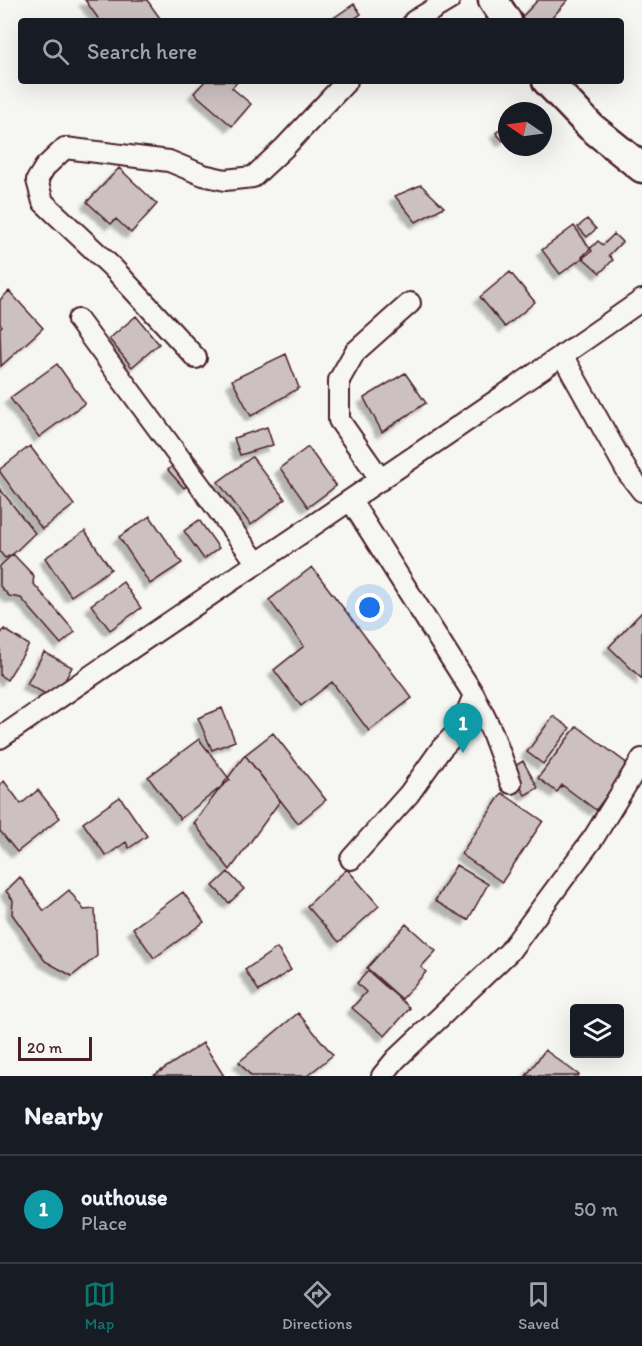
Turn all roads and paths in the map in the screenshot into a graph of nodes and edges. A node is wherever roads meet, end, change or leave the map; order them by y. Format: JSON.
{"nodes":[{"id":1,"x":448,"y":0,"type":"edge"},
{"id":2,"x":493,"y":0,"type":"edge"},
{"id":3,"x":419,"y":18,"type":"edge"},
{"id":4,"x":505,"y":18,"type":"edge"},
{"id":5,"x":344,"y":84,"type":"edge"},
{"id":6,"x":550,"y":84,"type":"edge"},
{"id":7,"x":642,"y":168,"type":"edge"},
{"id":8,"x":642,"y":300,"type":"edge"},
{"id":9,"x":410,"y":303,"type":"dead end"},
{"id":10,"x":78,"y":320,"type":"dead end"},
{"id":11,"x":562,"y":356,"type":"junction"},
{"id":12,"x":196,"y":358,"type":"dead end"},
{"id":13,"x":381,"y":480,"type":"junction"},
{"id":14,"x":642,"y":490,"type":"edge"},
{"id":15,"x":351,"y":501,"type":"junction"},
{"id":16,"x":257,"y":562,"type":"junction"},
{"id":17,"x":474,"y":695,"type":"junction"},
{"id":18,"x":0,"y":738,"type":"edge"},
{"id":19,"x":642,"y":759,"type":"edge"},
{"id":20,"x":511,"y":783,"type":"dead end"},
{"id":21,"x":351,"y":859,"type":"dead end"},
{"id":22,"x":382,"y":1076,"type":"edge"}],
"edges":[{"from":1,"to":3,"type":"street"},
{"from":2,"to":4,"type":"main road"},
{"from":5,"to":12,"type":"street"},
{"from":6,"to":7,"type":"main road"},
{"from":8,"to":11,"type":"street"},
{"from":9,"to":13,"type":"street"},
{"from":10,"to":16,"type":"street"},
{"from":11,"to":13,"type":"street"},
{"from":11,"to":14,"type":"street"},
{"from":13,"to":15,"type":"street"},
{"from":15,"to":16,"type":"street"},
{"from":15,"to":17,"type":"street"},
{"from":16,"to":18,"type":"street"},
{"from":17,"to":20,"type":"street"},
{"from":17,"to":21,"type":"street"},
{"from":19,"to":22,"type":"street"}]}
